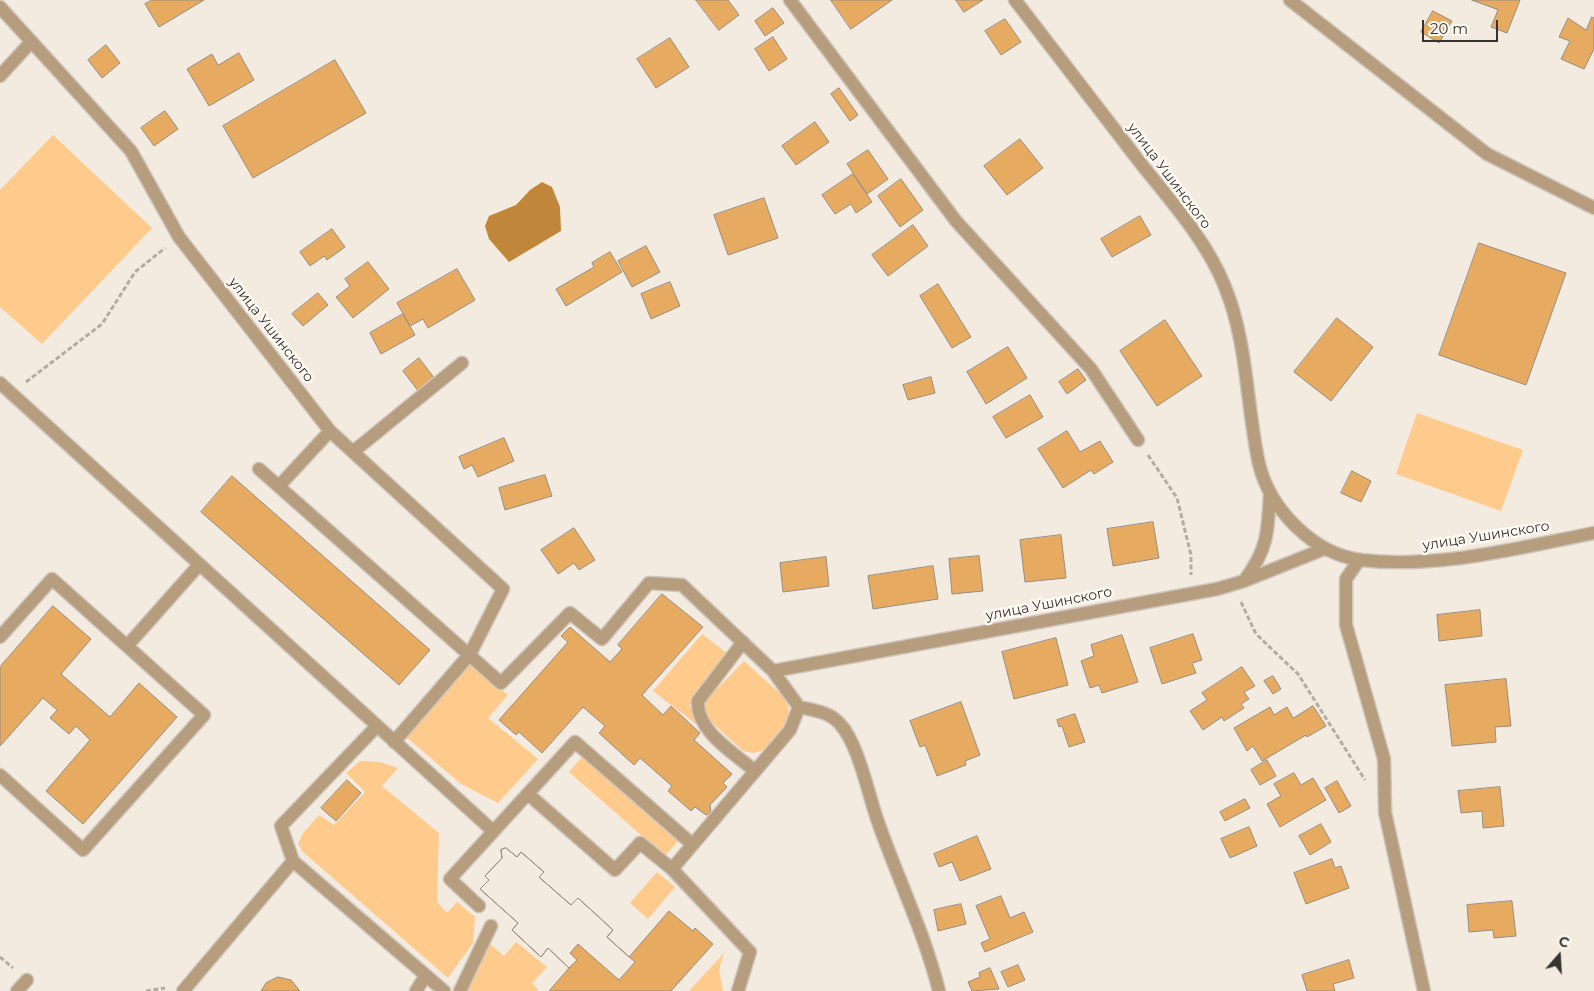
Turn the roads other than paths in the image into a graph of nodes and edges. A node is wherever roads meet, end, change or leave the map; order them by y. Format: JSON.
{"nodes":[{"id":1,"x":790,"y":0,"type":"edge"},
{"id":2,"x":1015,"y":0,"type":"edge"},
{"id":3,"x":1290,"y":0,"type":"edge"},
{"id":4,"x":0,"y":8,"type":"edge"},
{"id":5,"x":32,"y":42,"type":"junction"},
{"id":6,"x":0,"y":76,"type":"edge"},
{"id":7,"x":1594,"y":208,"type":"edge"},
{"id":8,"x":462,"y":363,"type":"dead end"},
{"id":9,"x":0,"y":383,"type":"edge"},
{"id":10,"x":330,"y":431,"type":"junction"},
{"id":11,"x":1138,"y":440,"type":"road end"},
{"id":12,"x":354,"y":451,"type":"junction"},
{"id":13,"x":259,"y":468,"type":"dead end"},
{"id":14,"x":280,"y":486,"type":"junction"},
{"id":15,"x":1270,"y":492,"type":"junction"},
{"id":16,"x":1594,"y":533,"type":"edge"},
{"id":17,"x":1324,"y":549,"type":"junction"},
{"id":18,"x":1359,"y":560,"type":"junction"},
{"id":19,"x":199,"y":565,"type":"junction"},
{"id":20,"x":1238,"y":583,"type":"junction"},
{"id":21,"x":0,"y":637,"type":"edge"},
{"id":22,"x":743,"y":642,"type":"junction"},
{"id":23,"x":127,"y":646,"type":"junction"},
{"id":24,"x":470,"y":654,"type":"junction"},
{"id":25,"x":774,"y":671,"type":"junction"},
{"id":26,"x":799,"y":707,"type":"junction"},
{"id":27,"x":377,"y":726,"type":"junction"},
{"id":28,"x":394,"y":742,"type":"junction"},
{"id":29,"x":755,"y":772,"type":"junction"},
{"id":30,"x":0,"y":775,"type":"edge"},
{"id":31,"x":528,"y":794,"type":"junction"},
{"id":32,"x":493,"y":832,"type":"junction"},
{"id":33,"x":692,"y":844,"type":"junction"},
{"id":34,"x":293,"y":861,"type":"junction"},
{"id":35,"x":672,"y":869,"type":"junction"},
{"id":36,"x":479,"y":906,"type":"dead end"},
{"id":37,"x":491,"y":926,"type":"dead end"},
{"id":38,"x":426,"y":975,"type":"junction"},
{"id":39,"x":27,"y":980,"type":"dead end"},
{"id":40,"x":17,"y":991,"type":"edge"},
{"id":41,"x":183,"y":991,"type":"edge"},
{"id":42,"x":416,"y":991,"type":"edge"},
{"id":43,"x":444,"y":991,"type":"edge"},
{"id":44,"x":460,"y":991,"type":"edge"},
{"id":45,"x":738,"y":991,"type":"edge"},
{"id":46,"x":939,"y":991,"type":"edge"},
{"id":47,"x":1424,"y":991,"type":"edge"}],
"edges":[{"from":1,"to":11,"type":"street"},
{"from":2,"to":15,"type":"street","name":"улица Ушинского"},
{"from":3,"to":7,"type":"street"},
{"from":4,"to":5,"type":"street","name":"улица Ушинского"},
{"from":5,"to":6,"type":"street"},
{"from":5,"to":10,"type":"street","name":"улица Ушинского"},
{"from":8,"to":12,"type":"street"},
{"from":9,"to":19,"type":"street"},
{"from":10,"to":12,"type":"street","name":"улица Ушинского"},
{"from":10,"to":14,"type":"street"},
{"from":12,"to":24,"type":"street","name":"улица Ушинского"},
{"from":13,"to":14,"type":"street"},
{"from":14,"to":24,"type":"street"},
{"from":15,"to":17,"type":"street","name":"улица Ушинского"},
{"from":15,"to":20,"type":"street"},
{"from":16,"to":18,"type":"street","name":"улица Ушинского"},
{"from":17,"to":18,"type":"street","name":"улица Ушинского"},
{"from":17,"to":20,"type":"street","name":"улица Ушинского"},
{"from":18,"to":47,"type":"street"},
{"from":19,"to":23,"type":"street"},
{"from":19,"to":27,"type":"street"},
{"from":20,"to":25,"type":"street","name":"улица Ушинского"},
{"from":21,"to":23,"type":"street"},
{"from":22,"to":24,"type":"street"},
{"from":22,"to":25,"type":"street"},
{"from":22,"to":29,"type":"street"},
{"from":23,"to":30,"type":"street"},
{"from":24,"to":28,"type":"street"},
{"from":25,"to":26,"type":"street"},
{"from":26,"to":29,"type":"street"},
{"from":26,"to":46,"type":"street"},
{"from":27,"to":28,"type":"street"},
{"from":27,"to":34,"type":"street"},
{"from":28,"to":32,"type":"street"},
{"from":29,"to":33,"type":"street"},
{"from":31,"to":32,"type":"street"},
{"from":31,"to":33,"type":"street"},
{"from":31,"to":35,"type":"street"},
{"from":32,"to":36,"type":"street"},
{"from":33,"to":35,"type":"street"},
{"from":34,"to":38,"type":"street"},
{"from":34,"to":41,"type":"street"},
{"from":35,"to":45,"type":"street"},
{"from":37,"to":44,"type":"street"},
{"from":38,"to":42,"type":"street"},
{"from":38,"to":43,"type":"street"},
{"from":39,"to":40,"type":"street"}]}
